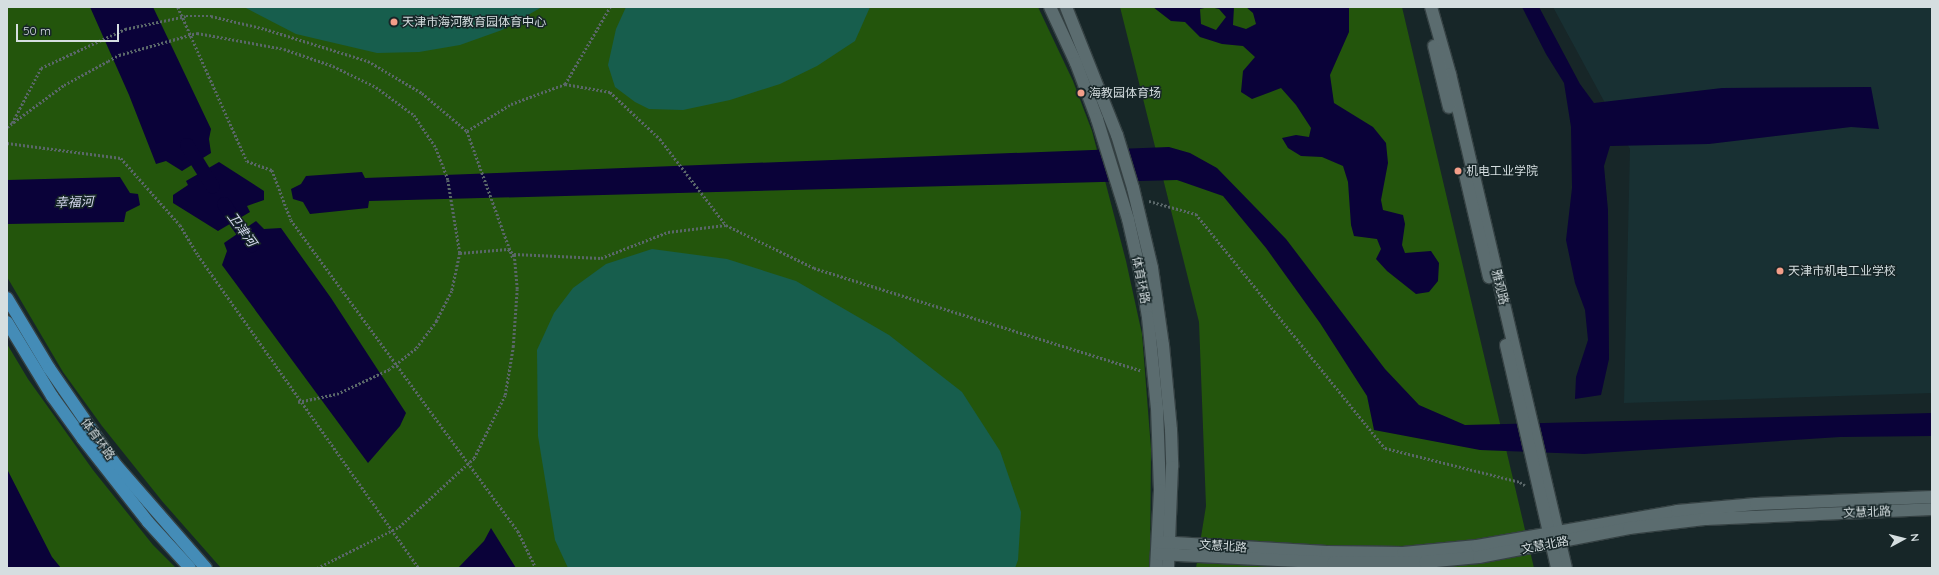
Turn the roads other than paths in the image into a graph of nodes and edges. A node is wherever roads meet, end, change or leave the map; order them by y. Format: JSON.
{"nodes":[{"id":1,"x":1050,"y":7,"type":"edge"},
{"id":2,"x":1066,"y":7,"type":"edge"},
{"id":3,"x":1423,"y":7,"type":"edge"},
{"id":4,"x":1432,"y":7,"type":"edge"},
{"id":5,"x":7,"y":298,"type":"edge"},
{"id":6,"x":7,"y":322,"type":"edge"},
{"id":7,"x":1524,"y":403,"type":"junction"},
{"id":8,"x":1542,"y":479,"type":"junction"},
{"id":9,"x":1932,"y":497,"type":"edge"},
{"id":10,"x":1932,"y":509,"type":"edge"},
{"id":11,"x":1555,"y":538,"type":"junction"},
{"id":12,"x":1164,"y":549,"type":"junction"},
{"id":13,"x":190,"y":568,"type":"edge"},
{"id":14,"x":206,"y":568,"type":"edge"},
{"id":15,"x":1156,"y":568,"type":"edge"},
{"id":16,"x":1168,"y":568,"type":"edge"},
{"id":17,"x":1557,"y":568,"type":"edge"},
{"id":18,"x":1566,"y":568,"type":"edge"}],
"edges":[{"from":1,"to":12,"type":"main road","name":"体育环路"},
{"from":2,"to":12,"type":"main road","name":"体育环路"},
{"from":3,"to":7,"type":"main road","name":"雅观路"},
{"from":4,"to":7,"type":"main road","name":"雅观路"},
{"from":5,"to":14,"type":"main road","name":"体育环路"},
{"from":6,"to":13,"type":"main road","name":"体育环路"},
{"from":7,"to":8,"type":"main road","name":"雅观路"},
{"from":8,"to":11,"type":"main road","name":"雅观路"},
{"from":8,"to":11,"type":"main road","name":"雅观路"},
{"from":9,"to":11,"type":"main road","name":"文慧北路"},
{"from":10,"to":11,"type":"main road","name":"文慧北路"},
{"from":11,"to":12,"type":"main road","name":"文慧北路"},
{"from":11,"to":17,"type":"main road","name":"雅观路"},
{"from":11,"to":18,"type":"main road","name":"雅观路"},
{"from":12,"to":15,"type":"main road","name":"体育环路"},
{"from":12,"to":16,"type":"main road","name":"体育环路"}]}
